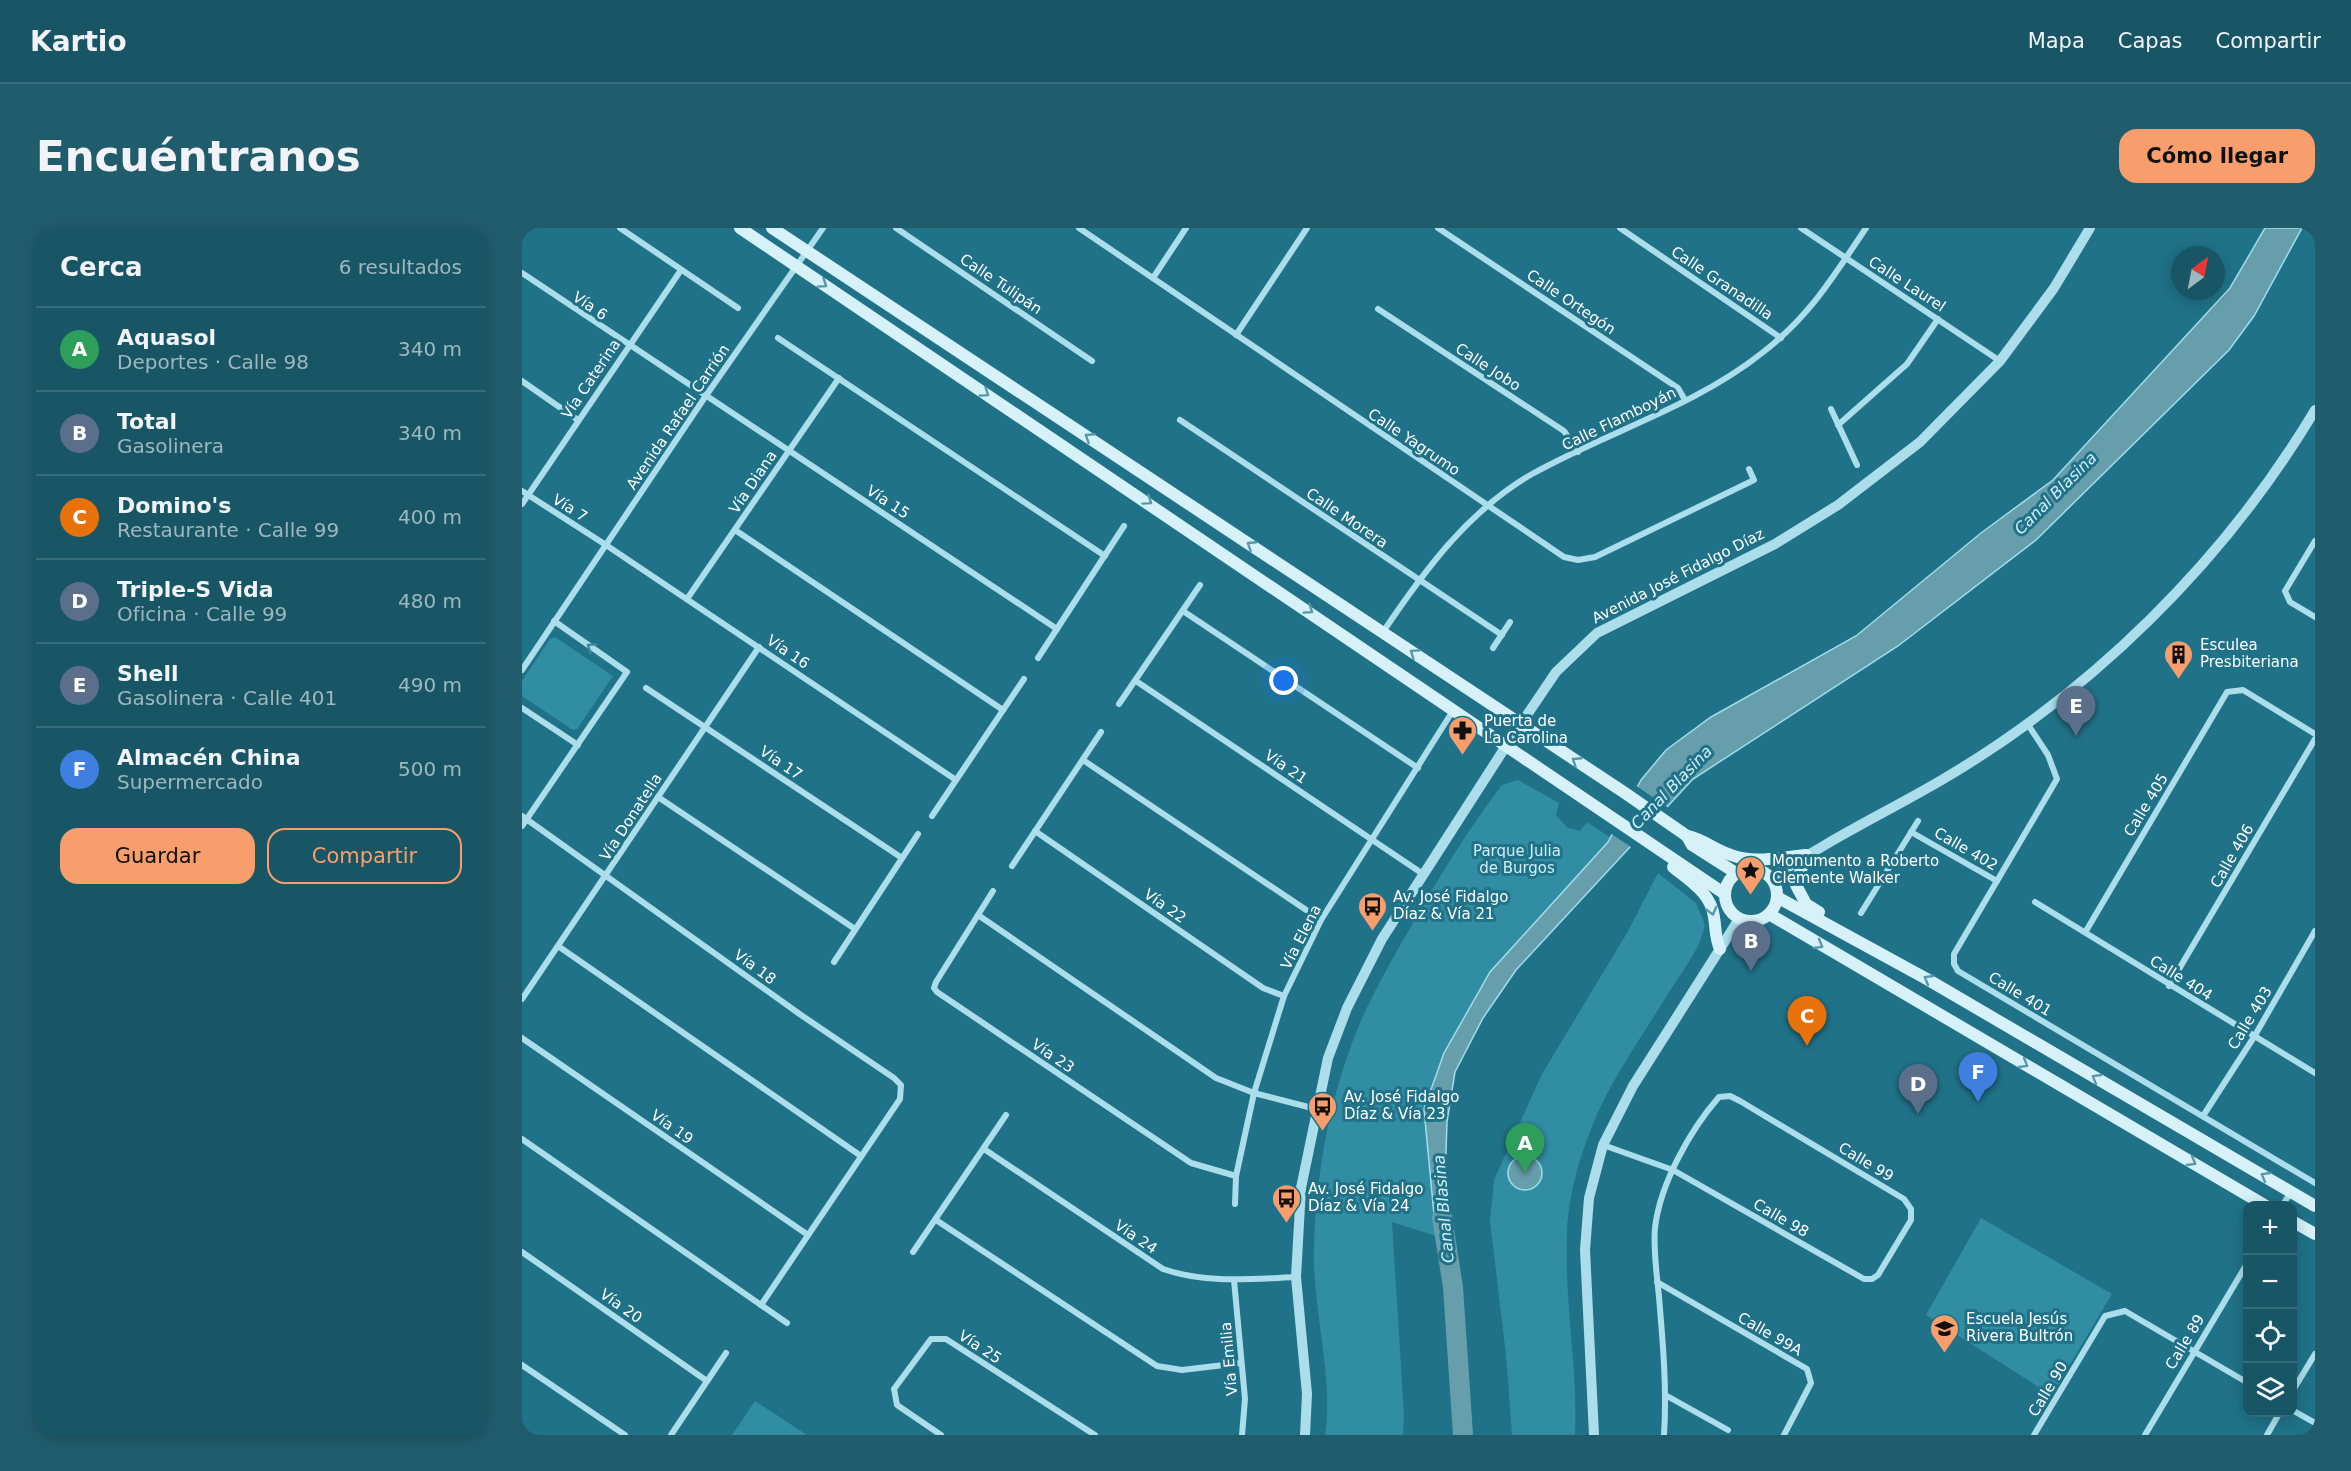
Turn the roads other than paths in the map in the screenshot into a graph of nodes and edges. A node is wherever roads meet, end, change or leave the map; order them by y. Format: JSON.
{"nodes":[{"id":1,"x":620,"y":228,"type":"edge"},
{"id":2,"x":740,"y":228,"type":"edge"},
{"id":3,"x":772,"y":228,"type":"edge"},
{"id":4,"x":823,"y":228,"type":"edge"},
{"id":5,"x":896,"y":228,"type":"edge"},
{"id":6,"x":1079,"y":228,"type":"edge"},
{"id":7,"x":1186,"y":228,"type":"edge"},
{"id":8,"x":1307,"y":228,"type":"edge"},
{"id":9,"x":1438,"y":228,"type":"edge"},
{"id":10,"x":1620,"y":228,"type":"edge"},
{"id":11,"x":1801,"y":228,"type":"edge"},
{"id":12,"x":1866,"y":228,"type":"edge"},
{"id":13,"x":2090,"y":228,"type":"edge"},
{"id":14,"x":807,"y":252,"type":"junction"},
{"id":15,"x":1846,"y":258,"type":"junction"},
{"id":16,"x":797,"y":267,"type":"junction"},
{"id":17,"x":681,"y":270,"type":"junction"},
{"id":18,"x":522,"y":273,"type":"edge"},
{"id":19,"x":1153,"y":278,"type":"junction"},
{"id":20,"x":738,"y":308,"type":"dead end"},
{"id":21,"x":1378,"y":309,"type":"dead end"},
{"id":22,"x":1938,"y":319,"type":"junction"},
{"id":23,"x":1236,"y":335,"type":"junction"},
{"id":24,"x":778,"y":338,"type":"dead end"},
{"id":25,"x":1780,"y":338,"type":"junction"},
{"id":26,"x":628,"y":346,"type":"junction"},
{"id":27,"x":1092,"y":360,"type":"dead end"},
{"id":28,"x":2000,"y":361,"type":"junction"},
{"id":29,"x":839,"y":378,"type":"junction"},
{"id":30,"x":522,"y":381,"type":"edge"},
{"id":31,"x":705,"y":397,"type":"junction"},
{"id":32,"x":1685,"y":400,"type":"junction"},
{"id":33,"x":1831,"y":410,"type":"dead end"},
{"id":34,"x":2315,"y":411,"type":"edge"},
{"id":35,"x":578,"y":420,"type":"junction"},
{"id":36,"x":1180,"y":420,"type":"dead end"},
{"id":37,"x":1838,"y":425,"type":"junction"},
{"id":38,"x":788,"y":451,"type":"junction"},
{"id":39,"x":1578,"y":452,"type":"junction"},
{"id":40,"x":1857,"y":465,"type":"dead end"},
{"id":41,"x":1749,"y":469,"type":"dead end"},
{"id":42,"x":525,"y":493,"type":"edge"},
{"id":43,"x":522,"y":504,"type":"edge"},
{"id":44,"x":1487,"y":506,"type":"junction"},
{"id":45,"x":1124,"y":526,"type":"dead end"},
{"id":46,"x":735,"y":530,"type":"junction"},
{"id":47,"x":2315,"y":542,"type":"edge"},
{"id":48,"x":606,"y":545,"type":"junction"},
{"id":49,"x":1105,"y":556,"type":"junction"},
{"id":50,"x":1418,"y":580,"type":"junction"},
{"id":51,"x":1200,"y":585,"type":"dead end"},
{"id":52,"x":687,"y":599,"type":"junction"},
{"id":53,"x":1183,"y":611,"type":"junction"},
{"id":54,"x":2315,"y":617,"type":"edge"},
{"id":55,"x":554,"y":621,"type":"junction"},
{"id":56,"x":1510,"y":622,"type":"dead end"},
{"id":57,"x":1058,"y":629,"type":"junction"},
{"id":58,"x":1383,"y":632,"type":"junction"},
{"id":59,"x":1502,"y":635,"type":"junction"},
{"id":60,"x":759,"y":647,"type":"junction"},
{"id":61,"x":1493,"y":648,"type":"dead end"},
{"id":62,"x":1038,"y":658,"type":"dead end"},
{"id":63,"x":522,"y":670,"type":"edge"},
{"id":64,"x":1024,"y":679,"type":"dead end"},
{"id":65,"x":1136,"y":681,"type":"junction"},
{"id":66,"x":646,"y":688,"type":"dead end"},
{"id":67,"x":1119,"y":704,"type":"dead end"},
{"id":68,"x":522,"y":708,"type":"edge"},
{"id":69,"x":1455,"y":709,"type":"junction"},
{"id":70,"x":1003,"y":710,"type":"junction"},
{"id":71,"x":2026,"y":723,"type":"junction"},
{"id":72,"x":1521,"y":724,"type":"junction"},
{"id":73,"x":705,"y":727,"type":"junction"},
{"id":74,"x":1101,"y":732,"type":"dead end"},
{"id":75,"x":2315,"y":734,"type":"edge"},
{"id":76,"x":2315,"y":739,"type":"edge"},
{"id":77,"x":578,"y":746,"type":"junction"},
{"id":78,"x":1506,"y":746,"type":"junction"},
{"id":79,"x":1083,"y":760,"type":"junction"},
{"id":80,"x":1418,"y":768,"type":"junction"},
{"id":81,"x":956,"y":780,"type":"junction"},
{"id":82,"x":658,"y":797,"type":"junction"},
{"id":83,"x":932,"y":816,"type":"dead end"},
{"id":84,"x":524,"y":818,"type":"edge"},
{"id":85,"x":1918,"y":821,"type":"dead end"},
{"id":86,"x":522,"y":826,"type":"edge"},
{"id":87,"x":1035,"y":831,"type":"junction"},
{"id":88,"x":1911,"y":832,"type":"junction"},
{"id":89,"x":1682,"y":833,"type":"junction"},
{"id":90,"x":918,"y":834,"type":"dead end"},
{"id":91,"x":1372,"y":839,"type":"junction"},
{"id":92,"x":1660,"y":854,"type":"junction"},
{"id":93,"x":1806,"y":855,"type":"junction"},
{"id":94,"x":902,"y":858,"type":"junction"},
{"id":95,"x":1012,"y":866,"type":"dead end"},
{"id":96,"x":1736,"y":873,"type":"junction"},
{"id":97,"x":1423,"y":874,"type":"junction"},
{"id":98,"x":607,"y":876,"type":"junction"},
{"id":99,"x":1771,"y":879,"type":"junction"},
{"id":100,"x":1997,"y":881,"type":"junction"},
{"id":101,"x":993,"y":891,"type":"dead end"},
{"id":102,"x":1725,"y":894,"type":"junction"},
{"id":103,"x":1777,"y":897,"type":"junction"},
{"id":104,"x":2035,"y":902,"type":"dead end"},
{"id":105,"x":1861,"y":913,"type":"dead end"},
{"id":106,"x":1769,"y":914,"type":"junction"},
{"id":107,"x":978,"y":915,"type":"junction"},
{"id":108,"x":1739,"y":919,"type":"junction"},
{"id":109,"x":1321,"y":920,"type":"junction"},
{"id":110,"x":855,"y":929,"type":"junction"},
{"id":111,"x":2086,"y":931,"type":"junction"},
{"id":112,"x":2315,"y":932,"type":"edge"},
{"id":113,"x":1849,"y":936,"type":"junction"},
{"id":114,"x":558,"y":946,"type":"junction"},
{"id":115,"x":1720,"y":949,"type":"junction"},
{"id":116,"x":834,"y":962,"type":"dead end"},
{"id":117,"x":2169,"y":986,"type":"junction"},
{"id":118,"x":1284,"y":996,"type":"junction"},
{"id":119,"x":522,"y":999,"type":"edge"},
{"id":120,"x":2254,"y":1037,"type":"junction"},
{"id":121,"x":522,"y":1038,"type":"edge"},
{"id":122,"x":2315,"y":1073,"type":"edge"},
{"id":123,"x":1254,"y":1093,"type":"junction"},
{"id":124,"x":1316,"y":1109,"type":"junction"},
{"id":125,"x":1006,"y":1115,"type":"dead end"},
{"id":126,"x":2203,"y":1116,"type":"junction"},
{"id":127,"x":522,"y":1139,"type":"edge"},
{"id":128,"x":1603,"y":1145,"type":"junction"},
{"id":129,"x":984,"y":1149,"type":"junction"},
{"id":130,"x":861,"y":1156,"type":"junction"},
{"id":131,"x":1673,"y":1170,"type":"junction"},
{"id":132,"x":1236,"y":1176,"type":"junction"},
{"id":133,"x":2315,"y":1183,"type":"edge"},
{"id":134,"x":2291,"y":1192,"type":"junction"},
{"id":135,"x":2257,"y":1201,"type":"edge"},
{"id":136,"x":2285,"y":1201,"type":"edge"},
{"id":137,"x":1236,"y":1204,"type":"dead end"},
{"id":138,"x":2315,"y":1206,"type":"edge"},
{"id":139,"x":936,"y":1220,"type":"junction"},
{"id":140,"x":2297,"y":1224,"type":"edge"},
{"id":141,"x":2315,"y":1234,"type":"edge"},
{"id":142,"x":808,"y":1235,"type":"junction"},
{"id":143,"x":522,"y":1252,"type":"edge"},
{"id":144,"x":913,"y":1252,"type":"dead end"},
{"id":145,"x":2243,"y":1269,"type":"edge"},
{"id":146,"x":1878,"y":1275,"type":"joint"},
{"id":147,"x":1296,"y":1277,"type":"junction"},
{"id":148,"x":1234,"y":1280,"type":"junction"},
{"id":149,"x":1657,"y":1282,"type":"junction"},
{"id":150,"x":761,"y":1305,"type":"junction"},
{"id":151,"x":788,"y":1323,"type":"dead end"},
{"id":152,"x":2193,"y":1351,"type":"junction"},
{"id":153,"x":726,"y":1353,"type":"dead end"},
{"id":154,"x":2315,"y":1354,"type":"edge"},
{"id":155,"x":1241,"y":1363,"type":"junction"},
{"id":156,"x":522,"y":1365,"type":"edge"},
{"id":157,"x":707,"y":1381,"type":"junction"},
{"id":158,"x":2243,"y":1381,"type":"edge"},
{"id":159,"x":2297,"y":1384,"type":"edge"},
{"id":160,"x":1667,"y":1396,"type":"junction"},
{"id":161,"x":2297,"y":1413,"type":"edge"},
{"id":162,"x":2278,"y":1417,"type":"edge"},
{"id":163,"x":2315,"y":1423,"type":"edge"},
{"id":164,"x":1728,"y":1430,"type":"dead end"},
{"id":165,"x":625,"y":1435,"type":"edge"},
{"id":166,"x":671,"y":1435,"type":"edge"},
{"id":167,"x":941,"y":1435,"type":"edge"},
{"id":168,"x":1095,"y":1435,"type":"edge"},
{"id":169,"x":1242,"y":1435,"type":"edge"},
{"id":170,"x":1305,"y":1435,"type":"edge"},
{"id":171,"x":1594,"y":1435,"type":"edge"},
{"id":172,"x":1664,"y":1435,"type":"edge"},
{"id":173,"x":1784,"y":1435,"type":"edge"},
{"id":174,"x":2034,"y":1435,"type":"edge"},
{"id":175,"x":2145,"y":1435,"type":"edge"},
{"id":176,"x":2267,"y":1435,"type":"edge"}],
"edges":[{"from":1,"to":17,"type":"street"},
{"from":2,"to":16,"type":"main road"},
{"from":3,"to":14,"type":"main road"},
{"from":4,"to":14,"type":"street","name":"Avenida Rafael Carrión"},
{"from":5,"to":27,"type":"street","name":"Calle Tulipán"},
{"from":6,"to":19,"type":"street","name":"Calle Yagrumo"},
{"from":7,"to":19,"type":"street"},
{"from":8,"to":23,"type":"street"},
{"from":9,"to":32,"type":"street","name":"Calle Ortegón"},
{"from":10,"to":25,"type":"street","name":"Calle Granadilla"},
{"from":11,"to":15,"type":"street","name":"Calle Laurel"},
{"from":12,"to":15,"type":"street","name":"Calle Flamboyán"},
{"from":13,"to":28,"type":"street","name":"Avenida José Fidalgo Díaz"},
{"from":14,"to":16,"type":"street","name":"Avenida Rafael Carrión"},
{"from":58,"to":14,"type":"main road","one_way":true},
{"from":15,"to":22,"type":"street","name":"Calle Laurel"},
{"from":15,"to":25,"type":"street","name":"Calle Flamboyán"},
{"from":16,"to":31,"type":"street","name":"Avenida Rafael Carrión"},
{"from":16,"to":69,"type":"main road","one_way":true},
{"from":17,"to":20,"type":"street"},
{"from":17,"to":26,"type":"street","name":"Vía Caterina"},
{"from":18,"to":26,"type":"street","name":"Vía 6"},
{"from":19,"to":23,"type":"street","name":"Calle Yagrumo"},
{"from":21,"to":39,"type":"street","name":"Calle Jobo"},
{"from":22,"to":28,"type":"street","name":"Calle Laurel"},
{"from":22,"to":37,"type":"street"},
{"from":23,"to":44,"type":"street","name":"Calle Yagrumo"},
{"from":24,"to":29,"type":"street"},
{"from":25,"to":32,"type":"street","name":"Calle Flamboyán"},
{"from":26,"to":31,"type":"street","name":"Vía 6"},
{"from":26,"to":35,"type":"street","name":"Vía Caterina"},
{"from":28,"to":72,"type":"street","name":"Avenida José Fidalgo Díaz"},
{"from":29,"to":38,"type":"street","name":"Vía Diana"},
{"from":29,"to":49,"type":"street"},
{"from":30,"to":35,"type":"street"},
{"from":31,"to":38,"type":"street","name":"Vía 15"},
{"from":31,"to":48,"type":"street","name":"Avenida Rafael Carrión"},
{"from":32,"to":39,"type":"street","name":"Calle Flamboyán"},
{"from":33,"to":37,"type":"street"},
{"from":34,"to":71,"type":"street"},
{"from":35,"to":42,"type":"street","name":"Vía Caterina"},
{"from":36,"to":50,"type":"street","name":"Calle Morera"},
{"from":37,"to":40,"type":"street"},
{"from":38,"to":46,"type":"street","name":"Vía Diana"},
{"from":38,"to":57,"type":"street","name":"Vía 15"},
{"from":39,"to":44,"type":"street","name":"Calle Flamboyán"},
{"from":41,"to":44,"type":"street","name":"Calle Yagrumo"},
{"from":42,"to":43,"type":"street","name":"Vía Caterina"},
{"from":42,"to":48,"type":"street","name":"Vía 7"},
{"from":44,"to":50,"type":"street","name":"Calle Flamboyán"},
{"from":45,"to":49,"type":"street"},
{"from":46,"to":52,"type":"street","name":"Vía Diana"},
{"from":46,"to":70,"type":"street"},
{"from":47,"to":54,"type":"street"},
{"from":48,"to":52,"type":"street","name":"Vía 16"},
{"from":48,"to":55,"type":"street","name":"Avenida Rafael Carrión"},
{"from":49,"to":57,"type":"street"},
{"from":50,"to":58,"type":"street","name":"Calle Flamboyán"},
{"from":50,"to":59,"type":"street","name":"Calle Morera"},
{"from":51,"to":53,"type":"street"},
{"from":52,"to":60,"type":"street","name":"Vía 16"},
{"from":53,"to":65,"type":"street"},
{"from":53,"to":80,"type":"street"},
{"from":55,"to":63,"type":"street","name":"Avenida Rafael Carrión"},
{"from":77,"to":55,"type":"street","one_way":true},
{"from":56,"to":59,"type":"street"},
{"from":57,"to":62,"type":"street"},
{"from":72,"to":58,"type":"main road","one_way":true},
{"from":59,"to":61,"type":"street"},
{"from":60,"to":73,"type":"street","name":"Vía Donatella"},
{"from":60,"to":81,"type":"street","name":"Vía 16"},
{"from":64,"to":70,"type":"street"},
{"from":65,"to":67,"type":"street"},
{"from":65,"to":91,"type":"street","name":"Vía 21"},
{"from":66,"to":73,"type":"street","name":"Vía 17"},
{"from":68,"to":77,"type":"street"},
{"from":69,"to":78,"type":"main road"},
{"from":69,"to":80,"type":"street","name":"Vía Elena"},
{"from":70,"to":81,"type":"street"},
{"from":71,"to":93,"type":"street"},
{"from":71,"to":100,"type":"street","name":"Calle 401"},
{"from":72,"to":78,"type":"street","name":"Avenida José Fidalgo Díaz"},
{"from":89,"to":72,"type":"main road","one_way":true},
{"from":73,"to":82,"type":"street","name":"Vía Donatella"},
{"from":73,"to":94,"type":"street","name":"Vía 17"},
{"from":74,"to":79,"type":"street"},
{"from":75,"to":111,"type":"street","name":"Calle 405"},
{"from":76,"to":117,"type":"street","name":"Calle 406"},
{"from":77,"to":84,"type":"street"},
{"from":78,"to":92,"type":"main road"},
{"from":78,"to":97,"type":"street","name":"Avenida José Fidalgo Díaz"},
{"from":79,"to":87,"type":"street"},
{"from":79,"to":109,"type":"street"},
{"from":80,"to":91,"type":"street","name":"Vía Elena"},
{"from":81,"to":83,"type":"street"},
{"from":82,"to":98,"type":"street","name":"Vía Donatella"},
{"from":82,"to":110,"type":"street"},
{"from":84,"to":86,"type":"street"},
{"from":84,"to":98,"type":"street","name":"Vía 18"},
{"from":85,"to":88,"type":"street"},
{"from":87,"to":95,"type":"street"},
{"from":87,"to":118,"type":"street","name":"Vía 22"},
{"from":88,"to":100,"type":"street","name":"Calle 402"},
{"from":88,"to":105,"type":"street","name":"Calle 402"},
{"from":89,"to":93,"type":"main road"},
{"from":89,"to":96,"type":"main road"},
{"from":90,"to":94,"type":"street"},
{"from":91,"to":97,"type":"street","name":"Vía 21"},
{"from":91,"to":109,"type":"street","name":"Vía Elena"},
{"from":92,"to":102,"type":"main road"},
{"from":92,"to":115,"type":"main road","one_way":true},
{"from":93,"to":99,"type":"street"},
{"from":93,"to":113,"type":"main road"},
{"from":94,"to":110,"type":"street"},
{"from":96,"to":99,"type":"main road"},
{"from":96,"to":102,"type":"main road"},
{"from":97,"to":124,"type":"street","name":"Avenida José Fidalgo Díaz"},
{"from":98,"to":114,"type":"street","name":"Vía Donatella"},
{"from":98,"to":130,"type":"street","name":"Vía 18"},
{"from":99,"to":103,"type":"main road"},
{"from":100,"to":126,"type":"street","name":"Calle 401"},
{"from":101,"to":107,"type":"street","name":"Vía 23"},
{"from":102,"to":108,"type":"main road"},
{"from":103,"to":106,"type":"main road"},
{"from":103,"to":113,"type":"main road"},
{"from":104,"to":111,"type":"street","name":"Calle 404"},
{"from":106,"to":108,"type":"main road"},
{"from":106,"to":135,"type":"main road","one_way":true},
{"from":107,"to":123,"type":"street"},
{"from":107,"to":132,"type":"street","name":"Vía 23"},
{"from":108,"to":115,"type":"street"},
{"from":109,"to":118,"type":"street","name":"Vía Elena"},
{"from":110,"to":116,"type":"street"},
{"from":111,"to":117,"type":"street","name":"Calle 404"},
{"from":112,"to":120,"type":"street","name":"Calle 403"},
{"from":134,"to":113,"type":"main road","one_way":true},
{"from":114,"to":119,"type":"street","name":"Vía Donatella"},
{"from":114,"to":130,"type":"street"},
{"from":115,"to":128,"type":"street"},
{"from":117,"to":120,"type":"street","name":"Calle 404"},
{"from":118,"to":123,"type":"street","name":"Vía Elena"},
{"from":120,"to":122,"type":"street","name":"Calle 404"},
{"from":120,"to":126,"type":"street","name":"Calle 403"},
{"from":121,"to":142,"type":"street","name":"Vía 19"},
{"from":123,"to":124,"type":"street"},
{"from":123,"to":132,"type":"street","name":"Vía Elena"},
{"from":124,"to":147,"type":"street","name":"Avenida José Fidalgo Díaz"},
{"from":125,"to":129,"type":"street"},
{"from":126,"to":133,"type":"street","name":"Calle 401"},
{"from":127,"to":150,"type":"street"},
{"from":128,"to":131,"type":"street","name":"Calle 98"},
{"from":128,"to":171,"type":"street"},
{"from":129,"to":139,"type":"street"},
{"from":129,"to":148,"type":"street","name":"Vía 24"},
{"from":130,"to":142,"type":"street","name":"Vía 18"},
{"from":131,"to":146,"type":"street","name":"Calle 98"},
{"from":131,"to":146,"type":"street","name":"Calle 99"},
{"from":131,"to":149,"type":"street"},
{"from":132,"to":137,"type":"street","name":"Vía Elena"},
{"from":134,"to":136,"type":"street"},
{"from":134,"to":138,"type":"main road"},
{"from":139,"to":144,"type":"street"},
{"from":139,"to":155,"type":"street"},
{"from":140,"to":141,"type":"main road"},
{"from":142,"to":150,"type":"street"},
{"from":143,"to":157,"type":"street","name":"Vía 20"},
{"from":145,"to":152,"type":"street","name":"Calle 89"},
{"from":147,"to":148,"type":"street","name":"Vía 24"},
{"from":147,"to":170,"type":"street","name":"Avenida José Fidalgo Díaz"},
{"from":148,"to":155,"type":"street","name":"Vía Emilia"},
{"from":149,"to":160,"type":"street"},
{"from":149,"to":173,"type":"street","name":"Calle 99A"},
{"from":150,"to":151,"type":"street"},
{"from":152,"to":158,"type":"street","name":"Calle 90"},
{"from":152,"to":174,"type":"street","name":"Calle 90"},
{"from":152,"to":175,"type":"street","name":"Calle 89"},
{"from":153,"to":157,"type":"street"},
{"from":154,"to":159,"type":"street"},
{"from":155,"to":169,"type":"street","name":"Vía Emilia"},
{"from":156,"to":165,"type":"street"},
{"from":157,"to":166,"type":"street"},
{"from":160,"to":164,"type":"street"},
{"from":160,"to":172,"type":"street"},
{"from":161,"to":163,"type":"street"},
{"from":162,"to":176,"type":"street"},
{"from":167,"to":168,"type":"street","name":"Vía 25"}]}
